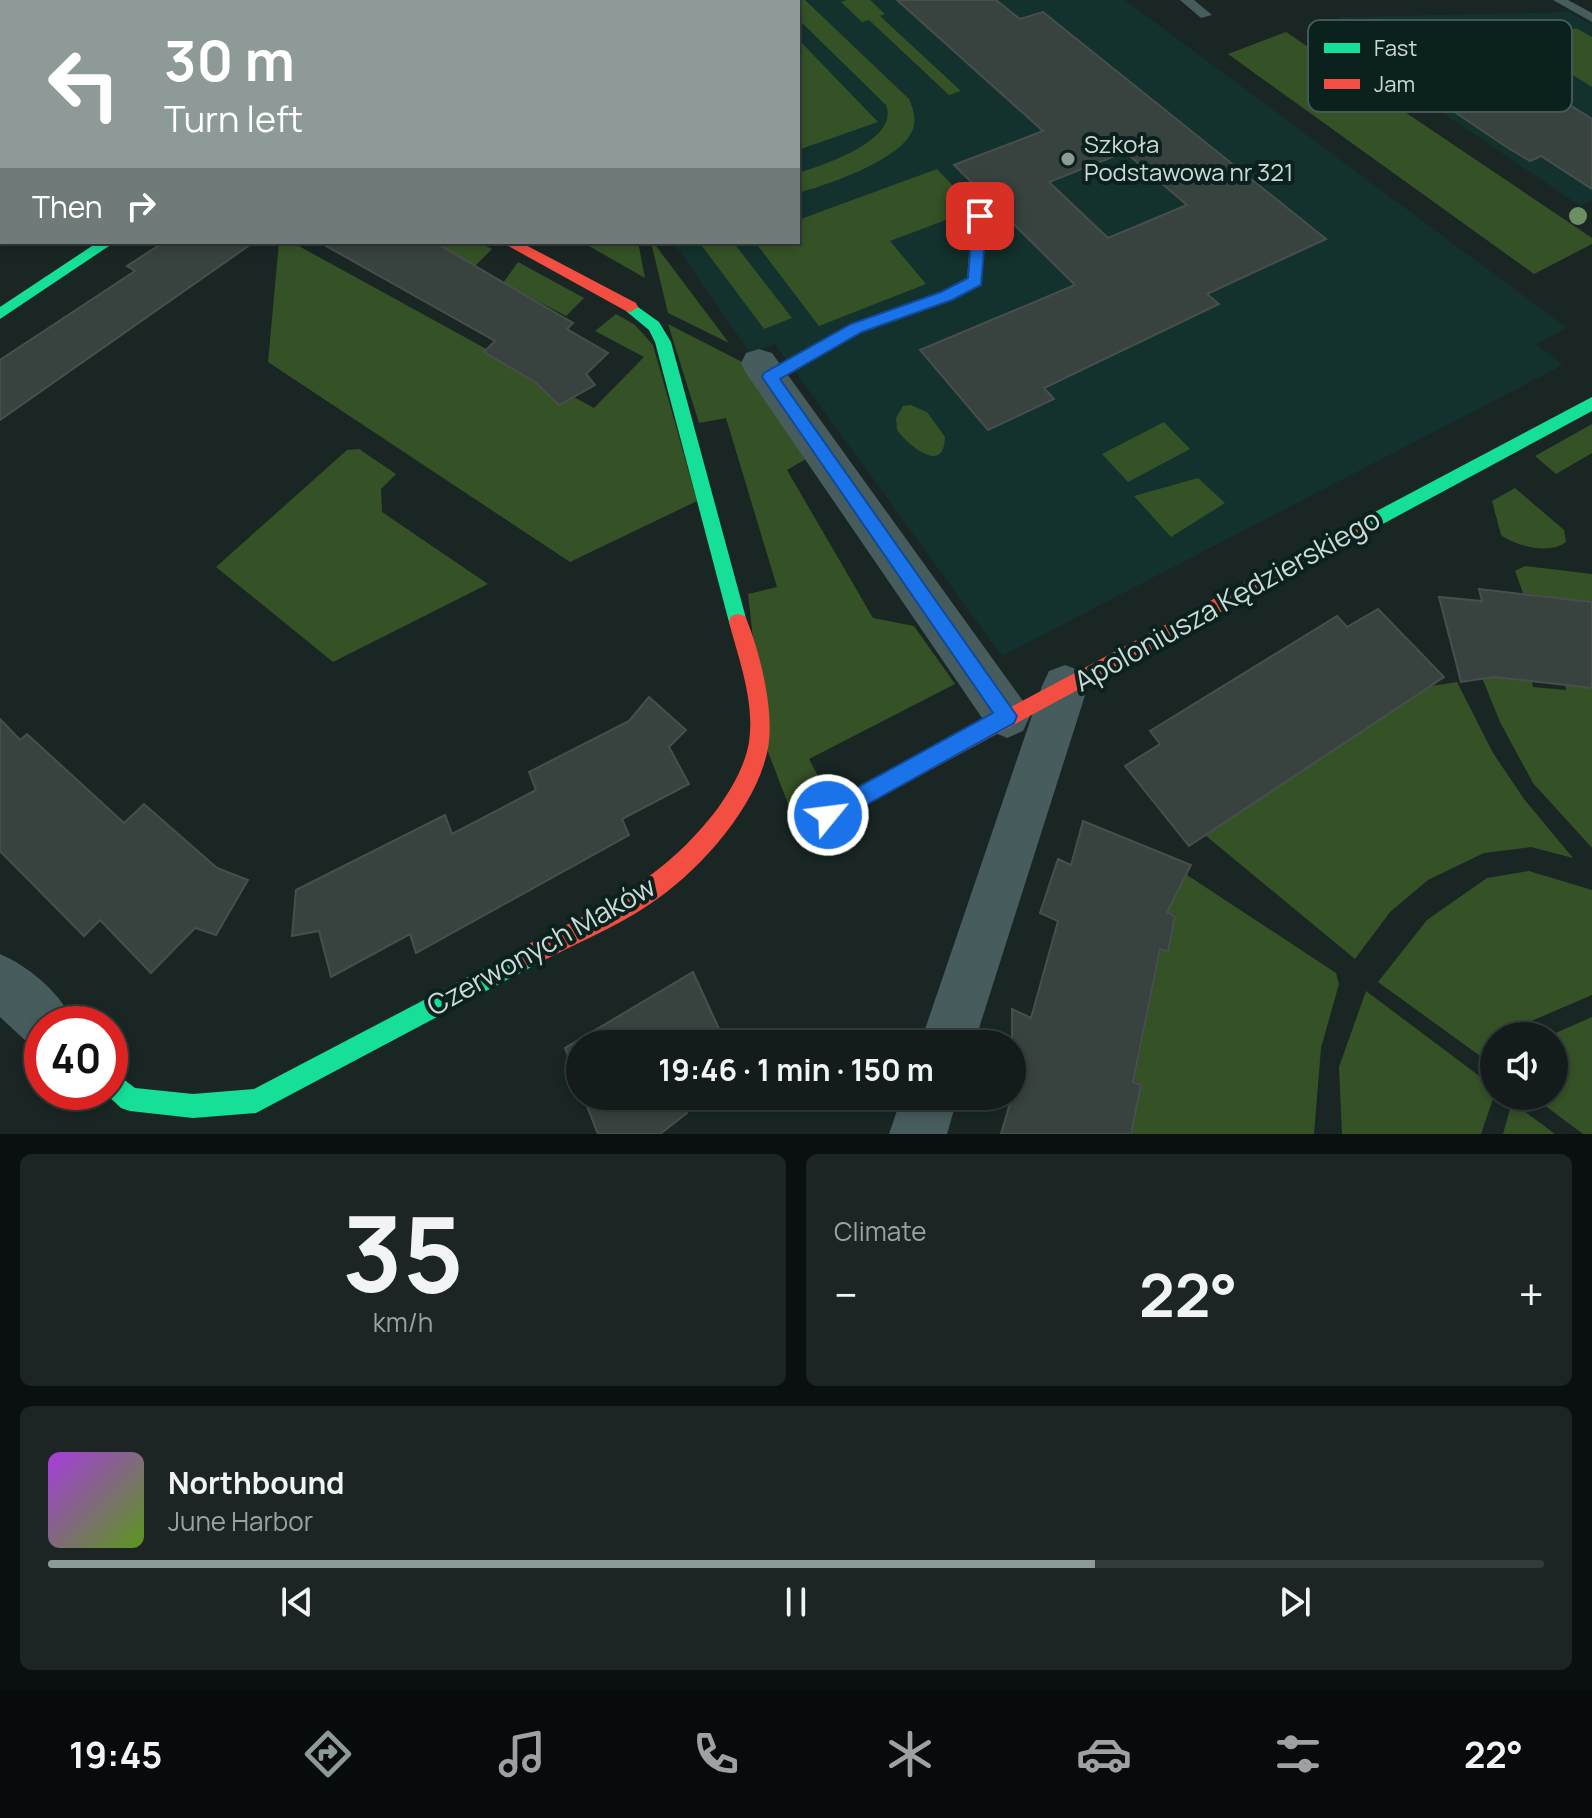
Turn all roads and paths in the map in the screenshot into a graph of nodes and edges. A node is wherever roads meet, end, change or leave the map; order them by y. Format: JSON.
{"nodes":[{"id":1,"x":1186,"y":0,"type":"edge"},
{"id":2,"x":1559,"y":0,"type":"edge"},
{"id":3,"x":1206,"y":15,"type":"dead end"},
{"id":4,"x":1592,"y":18,"type":"edge"},
{"id":5,"x":980,"y":216,"type":"dead end"},
{"id":6,"x":105,"y":244,"type":"edge"},
{"id":7,"x":512,"y":244,"type":"edge"},
{"id":8,"x":0,"y":314,"type":"edge"},
{"id":9,"x":764,"y":370,"type":"joint"},
{"id":10,"x":1592,"y":403,"type":"edge"},
{"id":11,"x":1065,"y":686,"type":"junction"},
{"id":12,"x":1007,"y":716,"type":"junction"},
{"id":13,"x":828,"y":815,"type":"dead end"},
{"id":14,"x":0,"y":981,"type":"edge"},
{"id":15,"x":27,"y":1006,"type":"edge"},
{"id":16,"x":952,"y":1030,"type":"edge"},
{"id":17,"x":128,"y":1097,"type":"edge"},
{"id":18,"x":926,"y":1110,"type":"edge"},
{"id":19,"x":918,"y":1134,"type":"edge"}],
"edges":[{"from":1,"to":3,"type":"lane"},
{"from":2,"to":4,"type":"lane"},
{"from":5,"to":9,"type":"lane"},
{"from":6,"to":8,"type":"street"},
{"from":7,"to":17,"type":"street","name":"Czerwonych Maków"},
{"from":9,"to":12,"type":"street"},
{"from":10,"to":11,"type":"street","name":"Apoloniusza Kędzierskiego"},
{"from":11,"to":12,"type":"street"},
{"from":11,"to":16,"type":"street","name":"Apoloniusza Kędzierskiego"},
{"from":12,"to":13,"type":"street"},
{"from":14,"to":15,"type":"street"},
{"from":18,"to":19,"type":"street"}]}
